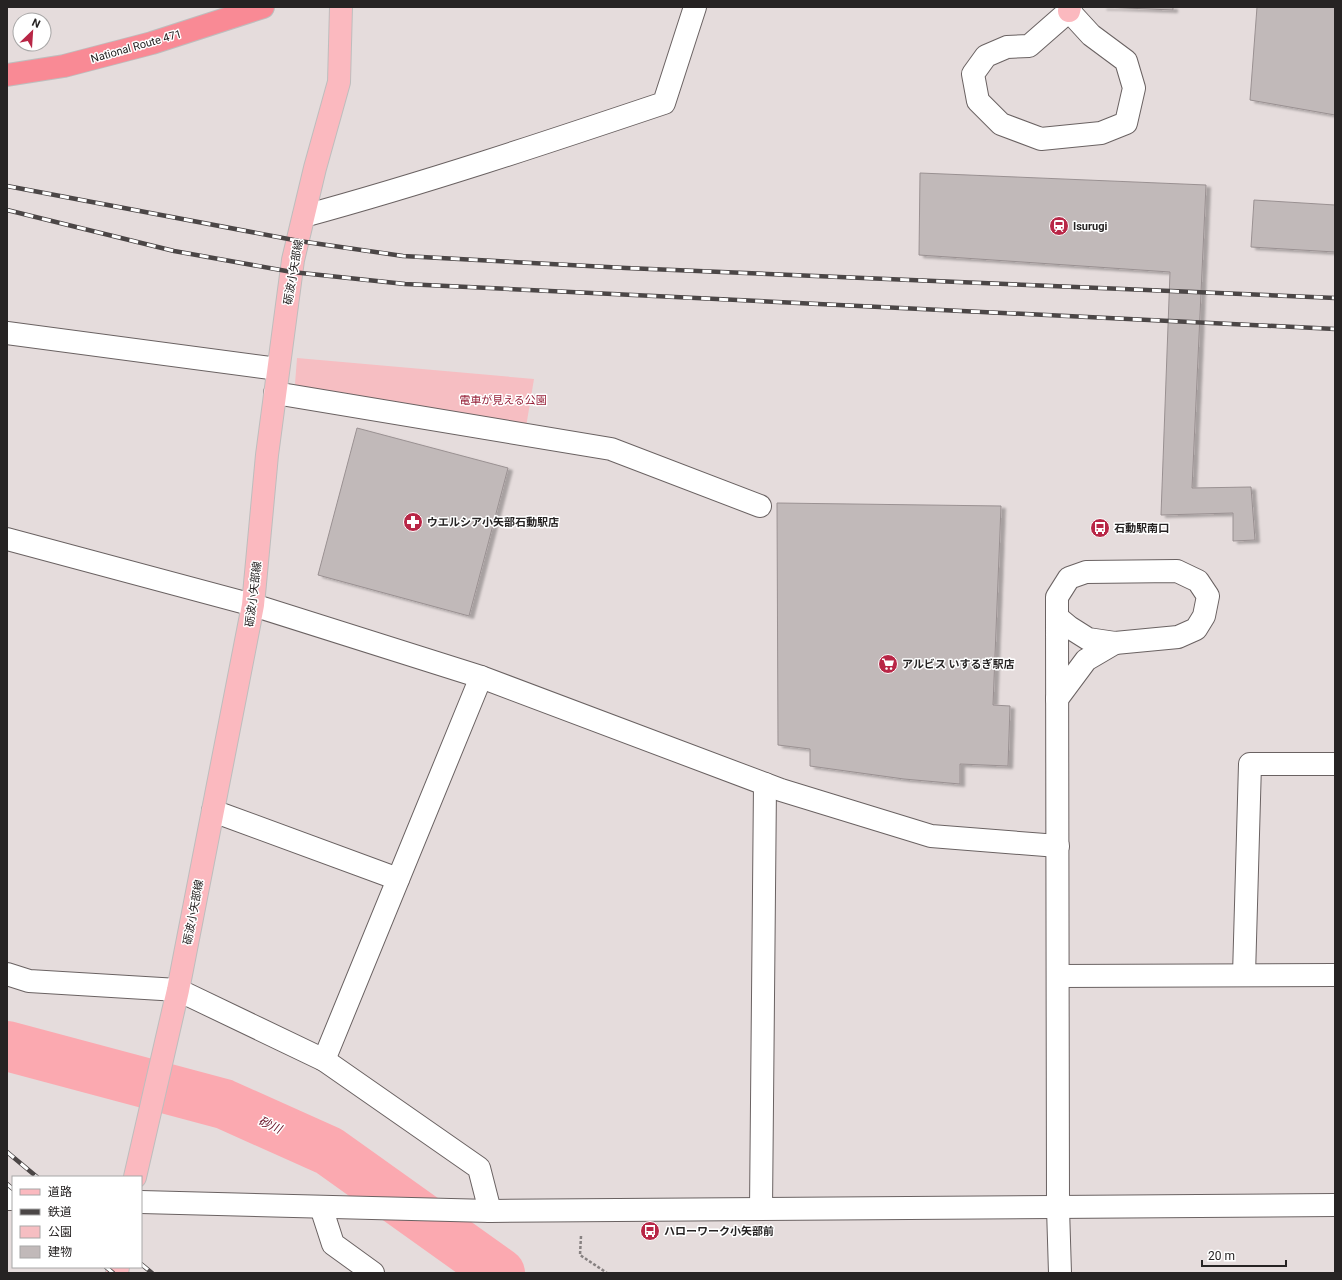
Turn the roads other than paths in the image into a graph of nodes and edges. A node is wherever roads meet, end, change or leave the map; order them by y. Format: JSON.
{"nodes":[{"id":1,"x":263,"y":7,"type":"edge"},
{"id":2,"x":341,"y":7,"type":"edge"},
{"id":3,"x":695,"y":7,"type":"edge"},
{"id":4,"x":1069,"y":9,"type":"edge"},
{"id":5,"x":7,"y":75,"type":"edge"},
{"id":6,"x":304,"y":216,"type":"junction"},
{"id":7,"x":7,"y":333,"type":"edge"},
{"id":8,"x":278,"y":369,"type":"junction"},
{"id":9,"x":275,"y":393,"type":"junction"},
{"id":10,"x":760,"y":506,"type":"dead end"},
{"id":11,"x":7,"y":539,"type":"edge"},
{"id":12,"x":253,"y":605,"type":"junction"},
{"id":13,"x":1057,"y":617,"type":"junction"},
{"id":14,"x":1116,"y":643,"type":"junction"},
{"id":15,"x":481,"y":677,"type":"junction"},
{"id":16,"x":1057,"y":699,"type":"junction"},
{"id":17,"x":1335,"y":764,"type":"edge"},
{"id":18,"x":765,"y":784,"type":"junction"},
{"id":19,"x":213,"y":811,"type":"junction"},
{"id":20,"x":1058,"y":846,"type":"junction"},
{"id":21,"x":398,"y":879,"type":"junction"},
{"id":22,"x":7,"y":974,"type":"edge"},
{"id":23,"x":1335,"y":974,"type":"edge"},
{"id":24,"x":1244,"y":975,"type":"junction"},
{"id":25,"x":1058,"y":976,"type":"junction"},
{"id":26,"x":178,"y":990,"type":"junction"},
{"id":27,"x":324,"y":1060,"type":"junction"},
{"id":28,"x":135,"y":1176,"type":"edge"},
{"id":29,"x":142,"y":1202,"type":"edge"},
{"id":30,"x":1335,"y":1205,"type":"edge"},
{"id":31,"x":321,"y":1207,"type":"junction"},
{"id":32,"x":1058,"y":1208,"type":"junction"},
{"id":33,"x":761,"y":1209,"type":"junction"},
{"id":34,"x":490,"y":1211,"type":"junction"},
{"id":35,"x":373,"y":1273,"type":"edge"},
{"id":36,"x":1060,"y":1273,"type":"edge"}],
"edges":[{"from":1,"to":5,"type":"highway","name":"National Route 471"},
{"from":2,"to":6,"type":"main road","name":"砺波小矢部線"},
{"from":3,"to":6,"type":"street"},
{"from":4,"to":4,"type":"street"},
{"from":6,"to":8,"type":"main road","name":"砺波小矢部線"},
{"from":7,"to":8,"type":"street"},
{"from":8,"to":9,"type":"main road","name":"砺波小矢部線"},
{"from":9,"to":10,"type":"street"},
{"from":9,"to":12,"type":"main road","name":"砺波小矢部線"},
{"from":11,"to":12,"type":"street"},
{"from":12,"to":15,"type":"street"},
{"from":12,"to":19,"type":"main road","name":"砺波小矢部線"},
{"from":13,"to":14,"type":"street"},
{"from":13,"to":14,"type":"street"},
{"from":13,"to":16,"type":"street"},
{"from":14,"to":16,"type":"street"},
{"from":15,"to":18,"type":"street"},
{"from":15,"to":21,"type":"street"},
{"from":16,"to":20,"type":"street"},
{"from":17,"to":24,"type":"street"},
{"from":18,"to":20,"type":"street"},
{"from":18,"to":33,"type":"street"},
{"from":19,"to":21,"type":"street"},
{"from":19,"to":26,"type":"main road","name":"砺波小矢部線"},
{"from":20,"to":25,"type":"street"},
{"from":21,"to":27,"type":"street"},
{"from":22,"to":26,"type":"street"},
{"from":23,"to":24,"type":"street"},
{"from":24,"to":25,"type":"street"},
{"from":25,"to":32,"type":"street"},
{"from":26,"to":27,"type":"street"},
{"from":26,"to":28,"type":"main road","name":"砺波小矢部線"},
{"from":27,"to":34,"type":"street"},
{"from":29,"to":31,"type":"street"},
{"from":30,"to":32,"type":"street"},
{"from":31,"to":34,"type":"street"},
{"from":31,"to":35,"type":"street"},
{"from":32,"to":33,"type":"street"},
{"from":32,"to":36,"type":"street"},
{"from":33,"to":34,"type":"street"}]}
